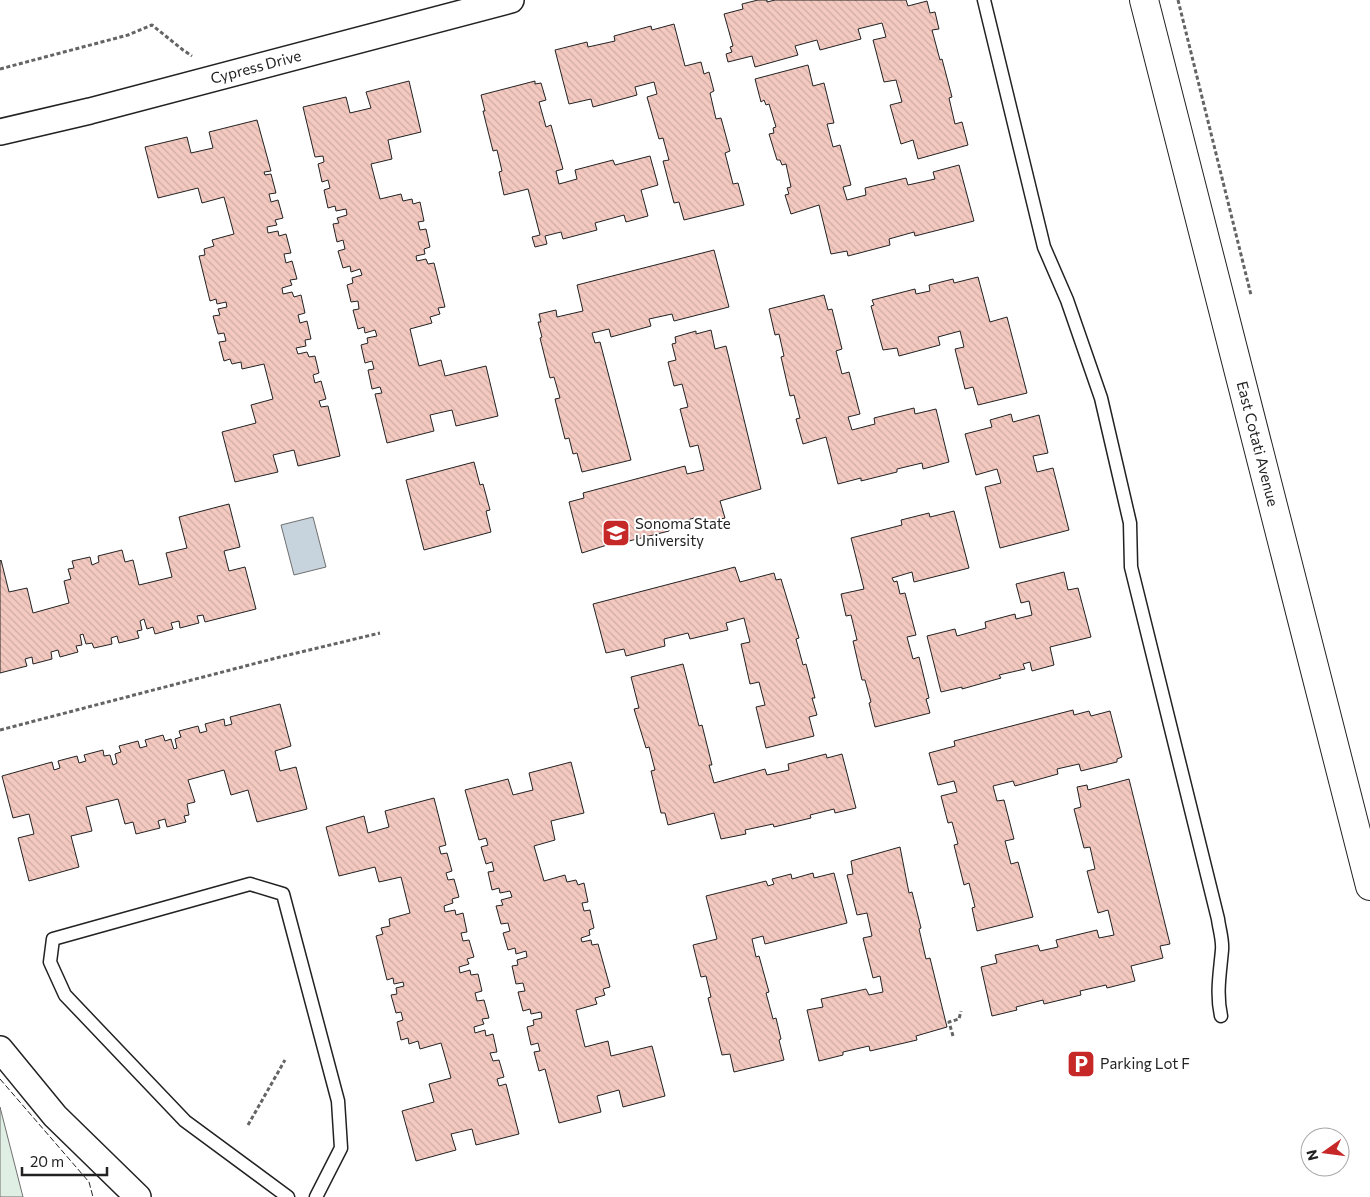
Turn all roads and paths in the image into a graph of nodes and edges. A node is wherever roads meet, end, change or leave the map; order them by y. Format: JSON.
{"nodes":[{"id":1,"x":510,"y":0,"type":"edge"},
{"id":2,"x":984,"y":0,"type":"edge"},
{"id":3,"x":1144,"y":0,"type":"edge"},
{"id":4,"x":0,"y":69,"type":"edge"},
{"id":5,"x":225,"y":75,"type":"junction"},
{"id":6,"x":0,"y":132,"type":"edge"},
{"id":7,"x":380,"y":633,"type":"dead end"},
{"id":8,"x":0,"y":730,"type":"edge"},
{"id":9,"x":1370,"y":886,"type":"edge"},
{"id":10,"x":961,"y":1011,"type":"dead end"},
{"id":11,"x":1221,"y":1016,"type":"dead end"},
{"id":12,"x":952,"y":1036,"type":"dead end"},
{"id":13,"x":0,"y":1049,"type":"edge"},
{"id":14,"x":285,"y":1060,"type":"dead end"},
{"id":15,"x":248,"y":1125,"type":"dead end"},
{"id":16,"x":138,"y":1197,"type":"edge"},
{"id":17,"x":288,"y":1197,"type":"edge"},
{"id":18,"x":316,"y":1197,"type":"edge"}],
"edges":[{"from":1,"to":5,"type":"street","name":"Cypress Drive"},
{"from":2,"to":11,"type":"lane"},
{"from":3,"to":9,"type":"main road","name":"East Cotati Avenue"},
{"from":4,"to":5,"type":"path"},
{"from":5,"to":6,"type":"street","name":"Cypress Drive"},
{"from":7,"to":8,"type":"path"},
{"from":10,"to":12,"type":"path"},
{"from":13,"to":16,"type":"street"},
{"from":14,"to":15,"type":"path"},
{"from":17,"to":18,"type":"lane"}]}
